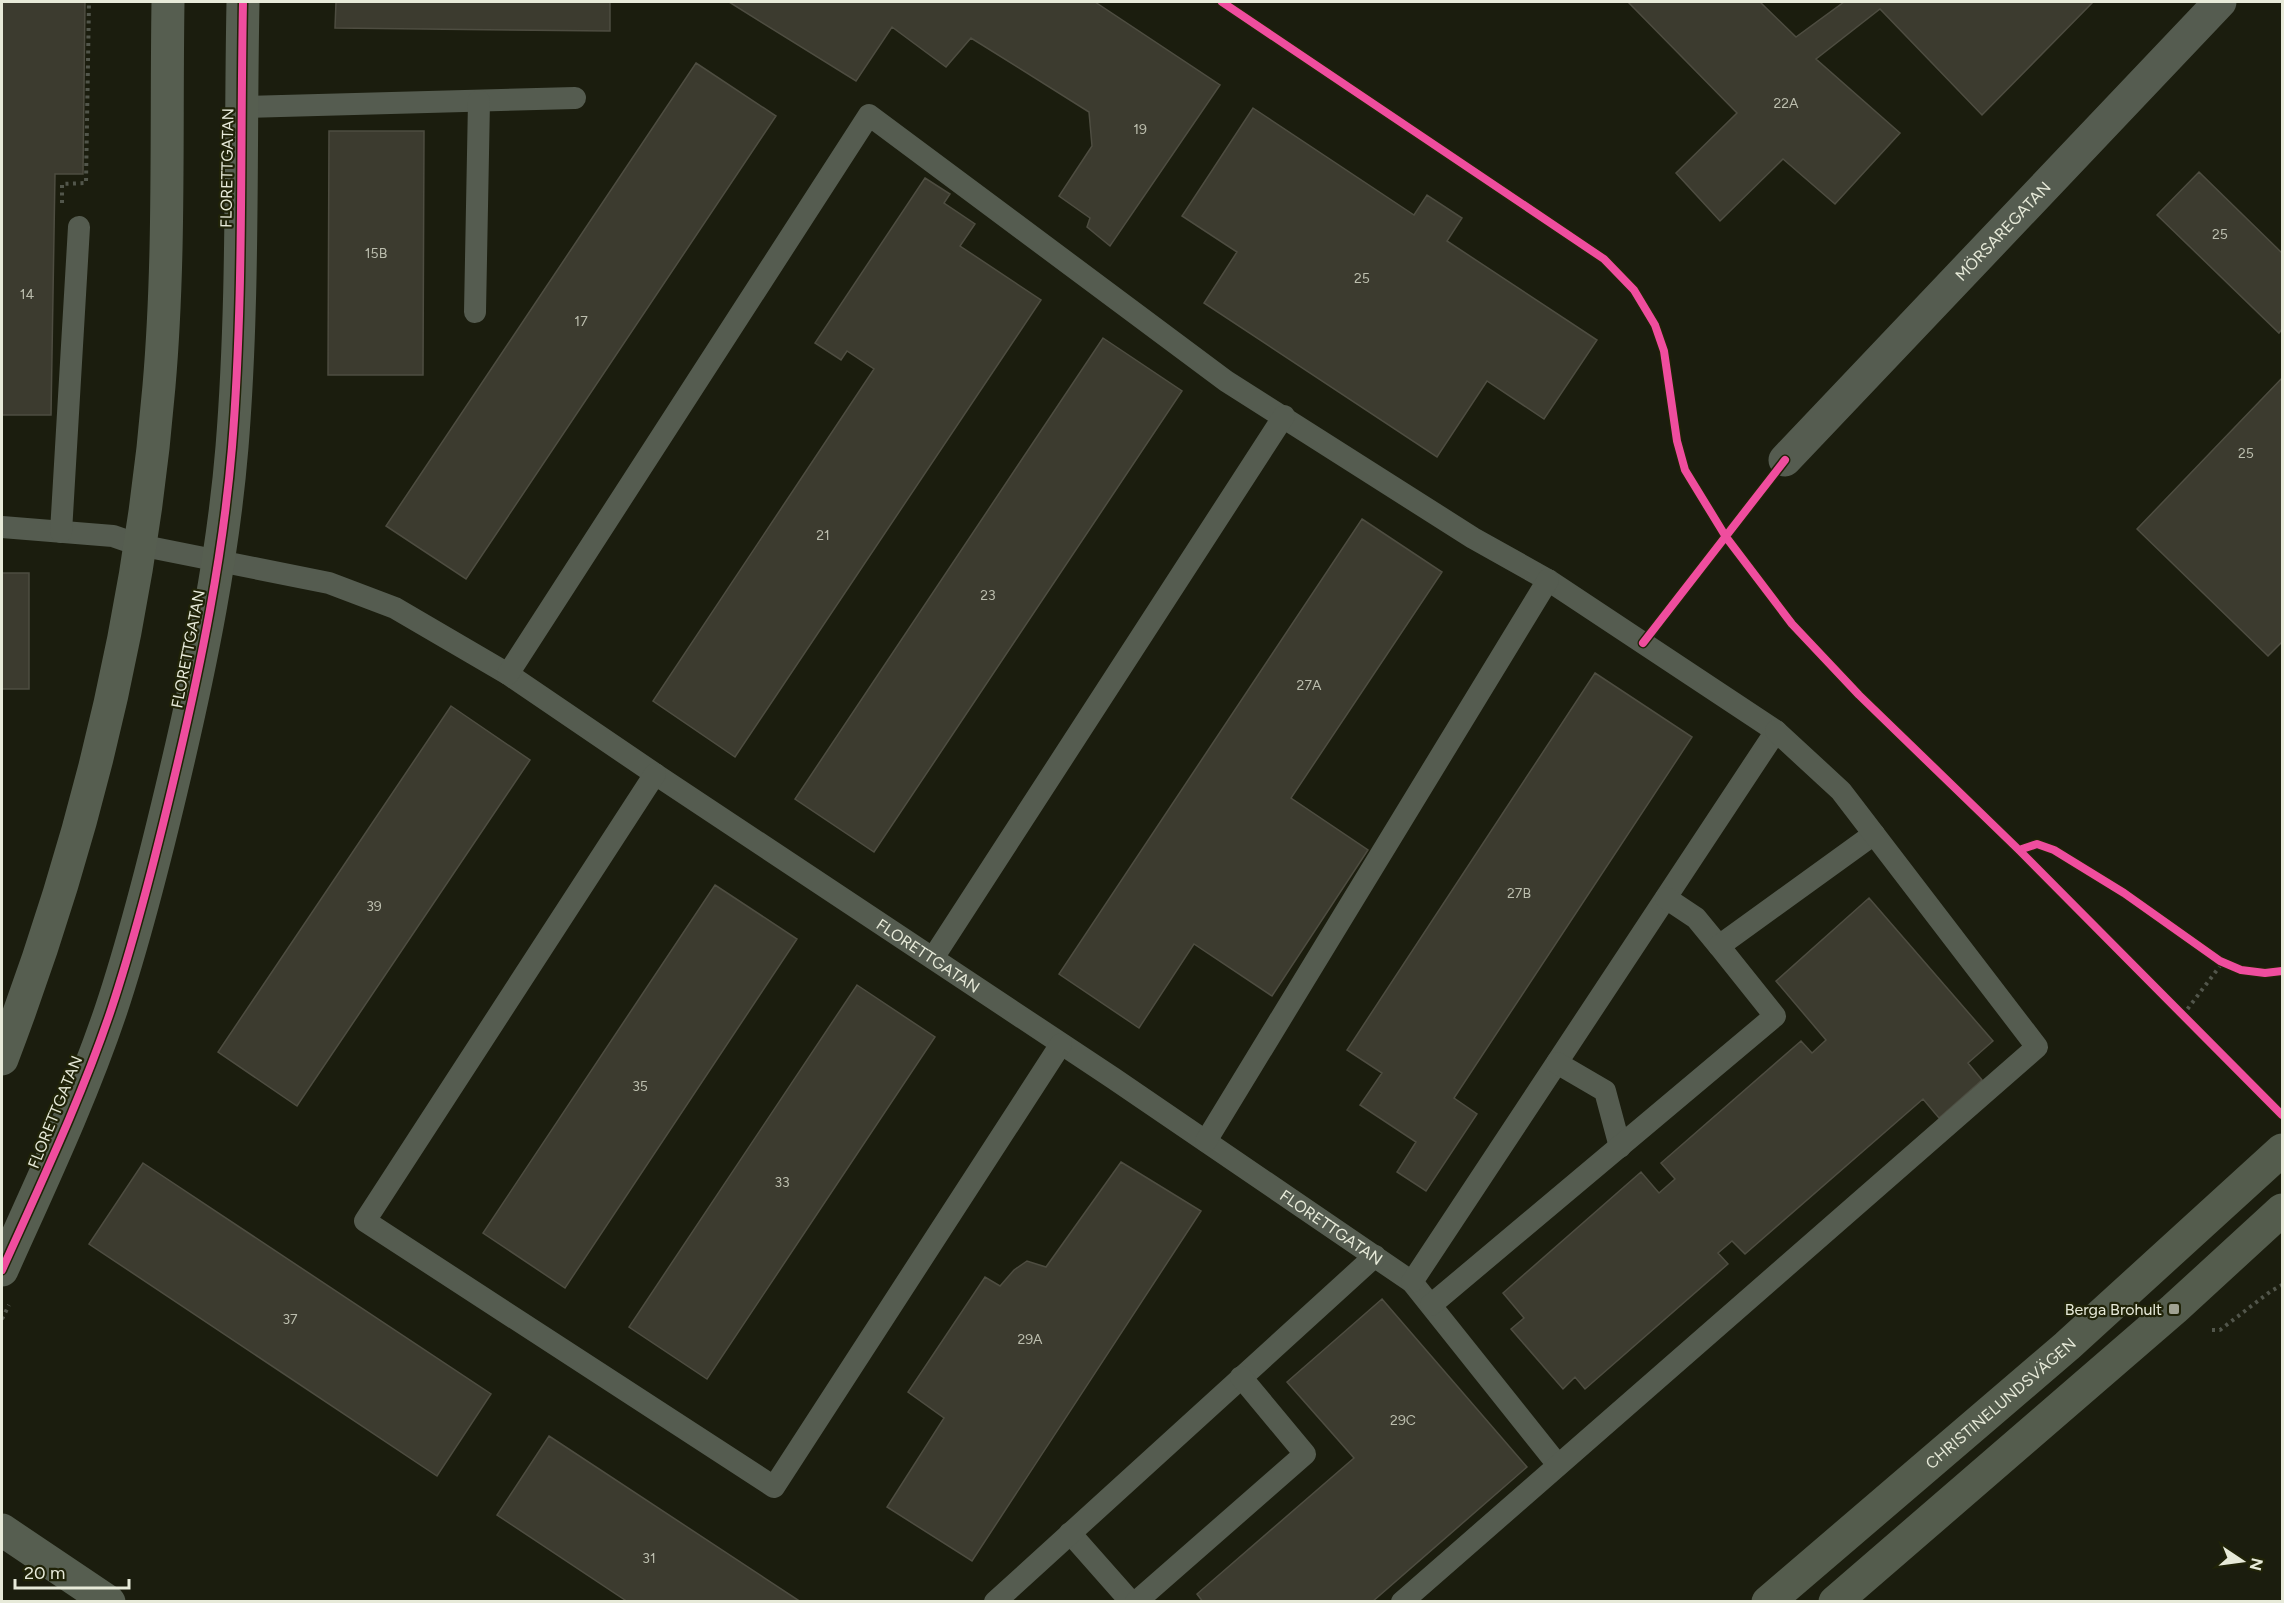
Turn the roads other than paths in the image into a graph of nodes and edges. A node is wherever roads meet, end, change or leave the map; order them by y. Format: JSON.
{"nodes":[{"id":1,"x":168,"y":2,"type":"edge"},
{"id":2,"x":243,"y":2,"type":"edge"},
{"id":3,"x":2220,"y":2,"type":"edge"},
{"id":4,"x":575,"y":98,"type":"dead end"},
{"id":5,"x":479,"y":101,"type":"junction"},
{"id":6,"x":241,"y":107,"type":"junction"},
{"id":7,"x":79,"y":227,"type":"dead end"},
{"id":8,"x":475,"y":312,"type":"dead end"},
{"id":9,"x":1284,"y":416,"type":"junction"},
{"id":10,"x":1785,"y":460,"type":"dead end"},
{"id":11,"x":2,"y":527,"type":"edge"},
{"id":12,"x":61,"y":532,"type":"junction"},
{"id":13,"x":139,"y":544,"type":"junction"},
{"id":14,"x":219,"y":560,"type":"junction"},
{"id":15,"x":1548,"y":580,"type":"junction"},
{"id":16,"x":508,"y":674,"type":"junction"},
{"id":17,"x":1776,"y":731,"type":"junction"},
{"id":18,"x":654,"y":774,"type":"junction"},
{"id":19,"x":1874,"y":834,"type":"junction"},
{"id":20,"x":1666,"y":898,"type":"junction"},
{"id":21,"x":1719,"y":946,"type":"junction"},
{"id":22,"x":933,"y":958,"type":"junction"},
{"id":23,"x":1061,"y":1044,"type":"junction"},
{"id":24,"x":2,"y":1059,"type":"edge"},
{"id":25,"x":1557,"y":1063,"type":"junction"},
{"id":26,"x":1206,"y":1141,"type":"junction"},
{"id":27,"x":1620,"y":1147,"type":"junction"},
{"id":28,"x":2283,"y":1150,"type":"edge"},
{"id":29,"x":2283,"y":1210,"type":"edge"},
{"id":30,"x":1375,"y":1256,"type":"junction"},
{"id":31,"x":2,"y":1270,"type":"edge"},
{"id":32,"x":1413,"y":1282,"type":"junction"},
{"id":33,"x":1431,"y":1305,"type":"junction"},
{"id":34,"x":1242,"y":1377,"type":"junction"},
{"id":35,"x":1558,"y":1465,"type":"junction"},
{"id":36,"x":2,"y":1530,"type":"edge"},
{"id":37,"x":1070,"y":1533,"type":"junction"},
{"id":38,"x":109,"y":1602,"type":"edge"},
{"id":39,"x":995,"y":1602,"type":"edge"},
{"id":40,"x":1131,"y":1602,"type":"edge"},
{"id":41,"x":1136,"y":1602,"type":"edge"},
{"id":42,"x":1402,"y":1602,"type":"edge"},
{"id":43,"x":1768,"y":1602,"type":"edge"},
{"id":44,"x":1835,"y":1602,"type":"edge"}],
"edges":[{"from":1,"to":13,"type":"street"},
{"from":2,"to":6,"type":"street","name":"FLORETTGATAN"},
{"from":3,"to":10,"type":"street","name":"MÖRSAREGATAN"},
{"from":4,"to":5,"type":"lane"},
{"from":5,"to":6,"type":"lane"},
{"from":5,"to":8,"type":"lane"},
{"from":6,"to":14,"type":"street","name":"FLORETTGATAN"},
{"from":7,"to":12,"type":"lane"},
{"from":9,"to":15,"type":"lane"},
{"from":9,"to":16,"type":"lane"},
{"from":9,"to":22,"type":"lane"},
{"from":11,"to":12,"type":"lane","name":"FLORETTGATAN"},
{"from":12,"to":13,"type":"lane","name":"FLORETTGATAN"},
{"from":13,"to":14,"type":"lane","name":"FLORETTGATAN"},
{"from":13,"to":24,"type":"street"},
{"from":14,"to":16,"type":"lane","name":"FLORETTGATAN"},
{"from":14,"to":31,"type":"street","name":"FLORETTGATAN"},
{"from":15,"to":17,"type":"lane"},
{"from":15,"to":26,"type":"lane"},
{"from":16,"to":18,"type":"lane","name":"FLORETTGATAN"},
{"from":17,"to":19,"type":"lane"},
{"from":17,"to":20,"type":"lane"},
{"from":18,"to":22,"type":"lane","name":"FLORETTGATAN"},
{"from":18,"to":23,"type":"lane"},
{"from":19,"to":21,"type":"lane"},
{"from":19,"to":35,"type":"lane"},
{"from":20,"to":21,"type":"lane"},
{"from":20,"to":25,"type":"lane"},
{"from":21,"to":27,"type":"lane"},
{"from":22,"to":23,"type":"lane","name":"FLORETTGATAN"},
{"from":23,"to":26,"type":"lane","name":"FLORETTGATAN"},
{"from":25,"to":27,"type":"lane"},
{"from":25,"to":32,"type":"lane"},
{"from":26,"to":30,"type":"lane","name":"FLORETTGATAN"},
{"from":27,"to":33,"type":"lane"},
{"from":28,"to":43,"type":"main road","name":"CHRISTINELUNDSVÄGEN"},
{"from":29,"to":44,"type":"main road"},
{"from":30,"to":32,"type":"lane","name":"FLORETTGATAN"},
{"from":30,"to":34,"type":"lane"},
{"from":32,"to":33,"type":"lane","name":"FLORETTGATAN"},
{"from":33,"to":35,"type":"lane","name":"FLORETTGATAN"},
{"from":34,"to":37,"type":"lane"},
{"from":34,"to":41,"type":"lane"},
{"from":35,"to":42,"type":"lane"},
{"from":36,"to":38,"type":"street"},
{"from":37,"to":39,"type":"lane"},
{"from":37,"to":40,"type":"lane"}]}
